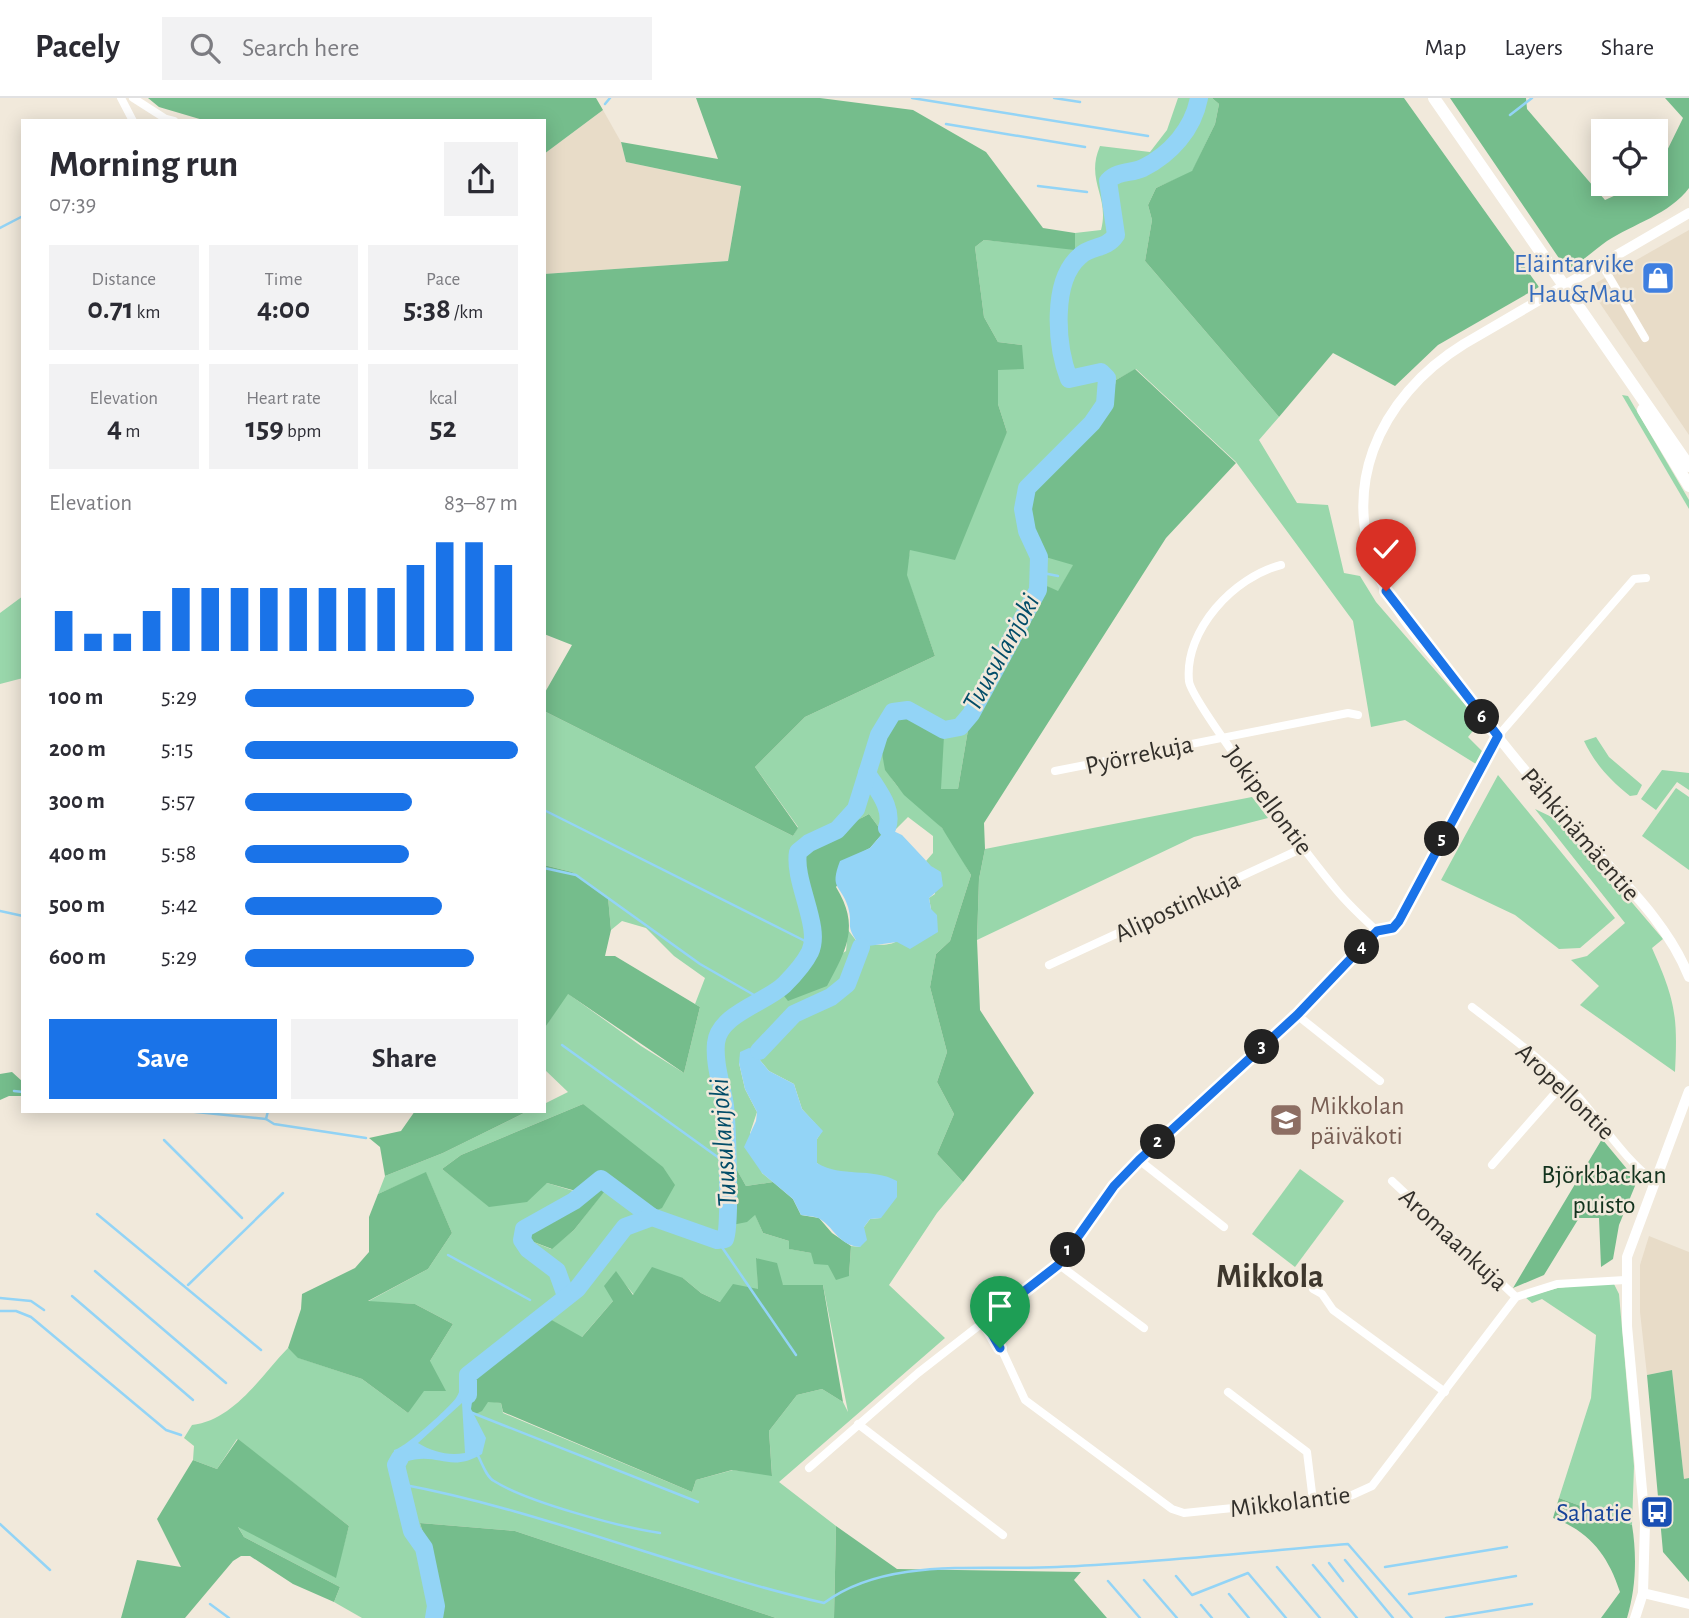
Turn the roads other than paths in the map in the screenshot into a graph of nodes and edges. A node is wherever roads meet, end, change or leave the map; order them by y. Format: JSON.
{"nodes":[{"id":1,"x":121,"y":98,"type":"edge"},
{"id":2,"x":133,"y":98,"type":"edge"},
{"id":3,"x":1434,"y":98,"type":"edge"},
{"id":4,"x":132,"y":119,"type":"edge"},
{"id":5,"x":166,"y":119,"type":"edge"},
{"id":6,"x":1685,"y":215,"type":"edge"},
{"id":7,"x":1601,"y":263,"type":"junction"},
{"id":8,"x":1645,"y":338,"type":"dead end"},
{"id":9,"x":1623,"y":373,"type":"junction"},
{"id":10,"x":1689,"y":466,"type":"edge"},
{"id":11,"x":1689,"y":486,"type":"edge"},
{"id":12,"x":1281,"y":565,"type":"dead end"},
{"id":13,"x":1646,"y":578,"type":"dead end"},
{"id":14,"x":1358,"y":715,"type":"dead end"},
{"id":15,"x":1498,"y":736,"type":"junction"},
{"id":16,"x":1223,"y":737,"type":"junction"},
{"id":17,"x":1055,"y":771,"type":"dead end"},
{"id":18,"x":1305,"y":847,"type":"junction"},
{"id":19,"x":1377,"y":931,"type":"junction"},
{"id":20,"x":1049,"y":965,"type":"dead end"},
{"id":21,"x":1689,"y":977,"type":"edge"},
{"id":22,"x":1472,"y":1007,"type":"dead end"},
{"id":23,"x":1297,"y":1015,"type":"junction"},
{"id":24,"x":1380,"y":1081,"type":"dead end"},
{"id":25,"x":1564,"y":1083,"type":"junction"},
{"id":26,"x":1689,"y":1091,"type":"edge"},
{"id":27,"x":1139,"y":1160,"type":"junction"},
{"id":28,"x":1493,"y":1165,"type":"dead end"},
{"id":29,"x":1654,"y":1180,"type":"junction"},
{"id":30,"x":1392,"y":1181,"type":"dead end"},
{"id":31,"x":1224,"y":1227,"type":"dead end"},
{"id":32,"x":1058,"y":1265,"type":"junction"},
{"id":33,"x":1625,"y":1280,"type":"junction"},
{"id":34,"x":1313,"y":1289,"type":"dead end"},
{"id":35,"x":1516,"y":1297,"type":"junction"},
{"id":36,"x":985,"y":1322,"type":"junction"},
{"id":37,"x":1144,"y":1328,"type":"dead end"},
{"id":38,"x":1228,"y":1392,"type":"dead end"},
{"id":39,"x":1445,"y":1392,"type":"junction"},
{"id":40,"x":858,"y":1424,"type":"junction"},
{"id":41,"x":809,"y":1468,"type":"dead end"},
{"id":42,"x":1313,"y":1501,"type":"junction"},
{"id":43,"x":1003,"y":1535,"type":"dead end"},
{"id":44,"x":1643,"y":1593,"type":"junction"},
{"id":45,"x":1689,"y":1604,"type":"edge"},
{"id":46,"x":1635,"y":1618,"type":"edge"}],
"edges":[{"from":1,"to":4,"type":"street"},
{"from":2,"to":5,"type":"street"},
{"from":3,"to":9,"type":"main road"},
{"from":6,"to":7,"type":"street","name":"Pähkinämäentie"},
{"from":7,"to":8,"type":"street"},
{"from":7,"to":15,"type":"street","name":"Pähkinämäentie"},
{"from":9,"to":10,"type":"main road"},
{"from":9,"to":11,"type":"main road"},
{"from":12,"to":16,"type":"street","name":"Jokipellontie"},
{"from":13,"to":15,"type":"street"},
{"from":14,"to":16,"type":"street","name":"Pyörrekuja"},
{"from":15,"to":19,"type":"street"},
{"from":15,"to":21,"type":"street","name":"Pähkinämäentie"},
{"from":16,"to":17,"type":"street","name":"Pyörrekuja"},
{"from":16,"to":18,"type":"street","name":"Jokipellontie"},
{"from":18,"to":19,"type":"street","name":"Jokipellontie"},
{"from":18,"to":20,"type":"street","name":"Alipostinkuja"},
{"from":19,"to":23,"type":"street"},
{"from":22,"to":25,"type":"street","name":"Aropellontie"},
{"from":23,"to":24,"type":"street"},
{"from":23,"to":27,"type":"street"},
{"from":25,"to":28,"type":"street"},
{"from":25,"to":29,"type":"street","name":"Aropellontie"},
{"from":26,"to":29,"type":"street"},
{"from":27,"to":31,"type":"street"},
{"from":27,"to":32,"type":"street"},
{"from":29,"to":33,"type":"street"},
{"from":30,"to":35,"type":"street","name":"Aromaankuja"},
{"from":32,"to":36,"type":"street"},
{"from":32,"to":37,"type":"street"},
{"from":33,"to":35,"type":"street"},
{"from":33,"to":44,"type":"street"},
{"from":34,"to":39,"type":"street"},
{"from":35,"to":39,"type":"street","name":"Mikkolantie"},
{"from":36,"to":40,"type":"street"},
{"from":36,"to":42,"type":"street","name":"Mikkolantie"},
{"from":38,"to":42,"type":"street"},
{"from":39,"to":42,"type":"street","name":"Mikkolantie"},
{"from":40,"to":41,"type":"street"},
{"from":40,"to":43,"type":"street"},
{"from":44,"to":45,"type":"street"},
{"from":44,"to":46,"type":"street"}]}
